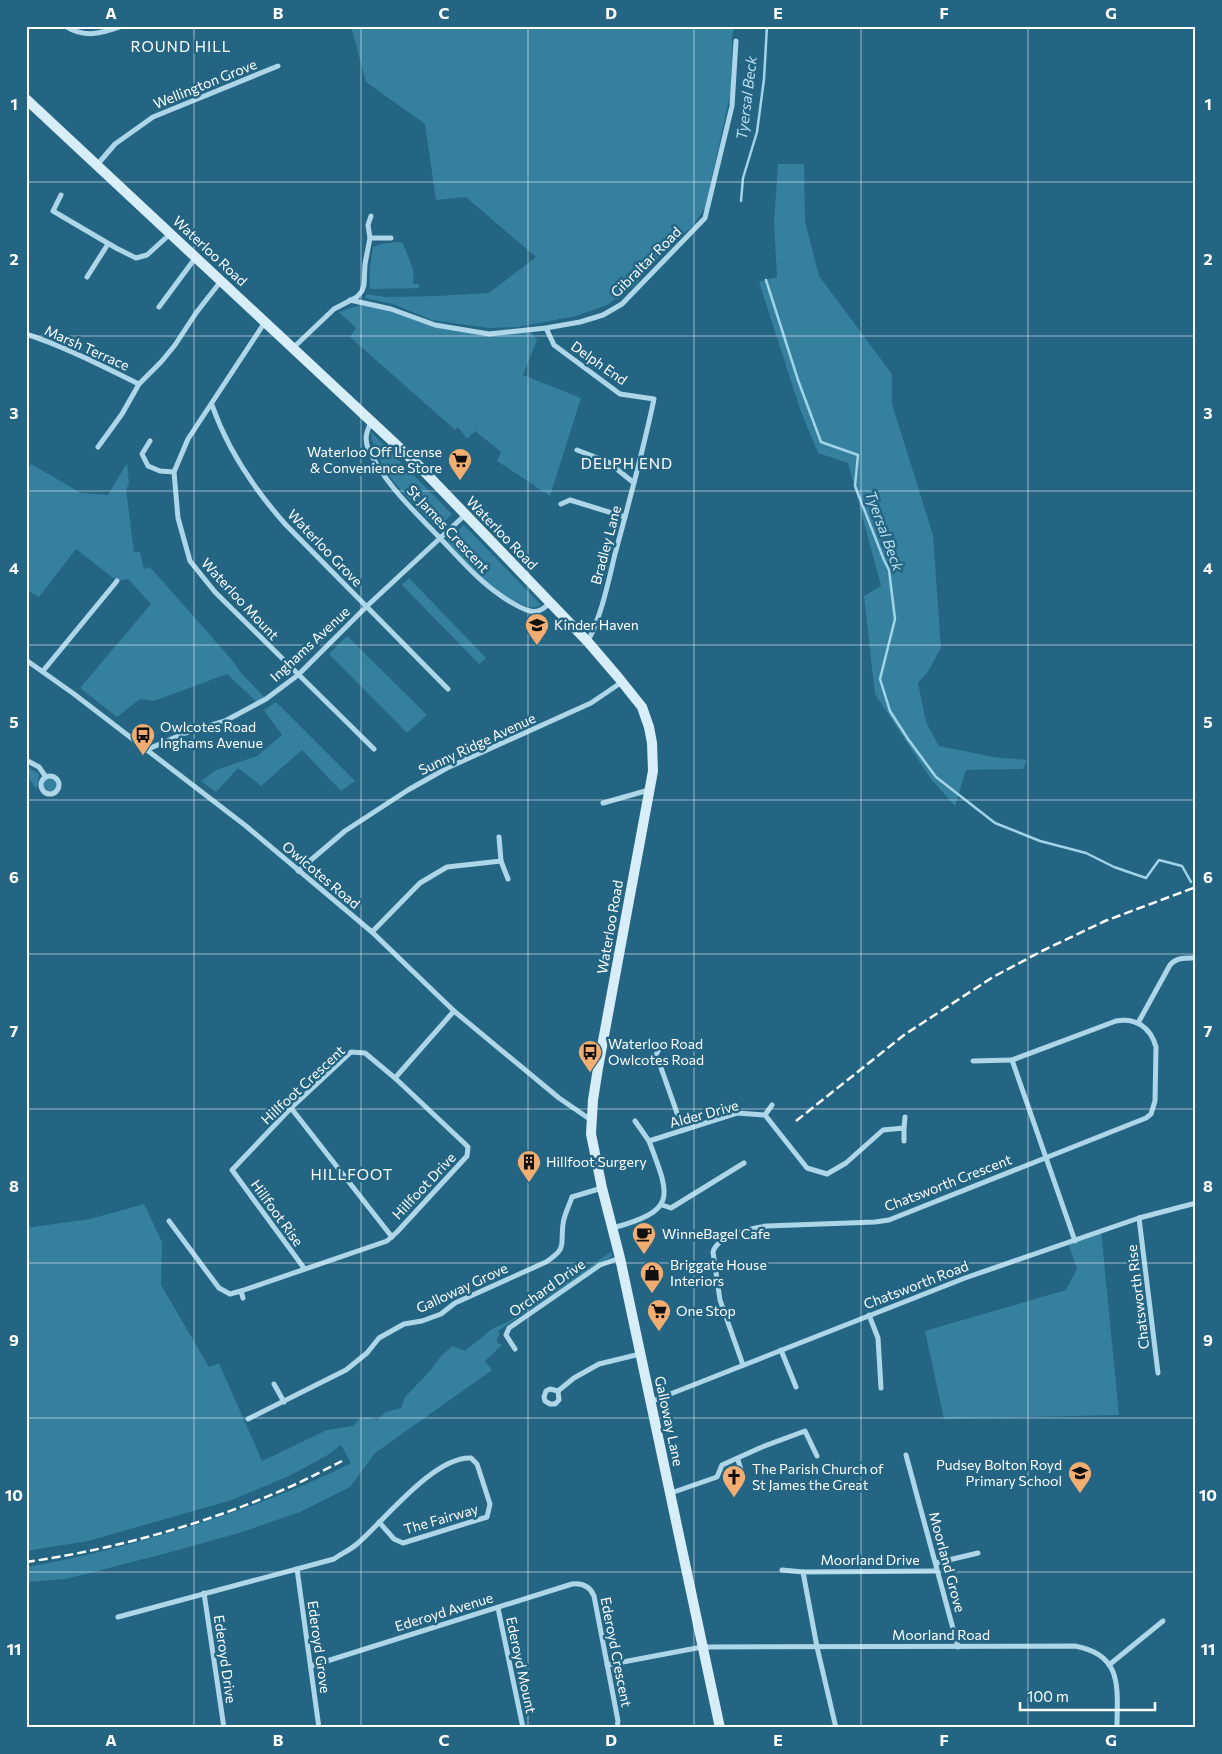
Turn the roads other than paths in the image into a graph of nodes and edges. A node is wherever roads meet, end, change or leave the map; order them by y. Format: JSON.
{"nodes":[{"id":1,"x":65,"y":26,"type":"edge"},
{"id":2,"x":122,"y":26,"type":"edge"},
{"id":3,"x":736,"y":42,"type":"dead end"},
{"id":4,"x":278,"y":66,"type":"dead end"},
{"id":5,"x":26,"y":99,"type":"edge"},
{"id":6,"x":97,"y":165,"type":"junction"},
{"id":7,"x":61,"y":195,"type":"dead end"},
{"id":8,"x":371,"y":216,"type":"dead end"},
{"id":9,"x":170,"y":233,"type":"junction"},
{"id":10,"x":370,"y":238,"type":"junction"},
{"id":11,"x":391,"y":238,"type":"dead end"},
{"id":12,"x":108,"y":244,"type":"junction"},
{"id":13,"x":196,"y":257,"type":"junction"},
{"id":14,"x":88,"y":277,"type":"dead end"},
{"id":15,"x":222,"y":280,"type":"junction"},
{"id":16,"x":350,"y":300,"type":"junction"},
{"id":17,"x":159,"y":307,"type":"dead end"},
{"id":18,"x":266,"y":322,"type":"junction"},
{"id":19,"x":546,"y":328,"type":"junction"},
{"id":20,"x":26,"y":334,"type":"edge"},
{"id":21,"x":293,"y":348,"type":"junction"},
{"id":22,"x":139,"y":384,"type":"junction"},
{"id":23,"x":212,"y":405,"type":"junction"},
{"id":24,"x":371,"y":422,"type":"junction"},
{"id":25,"x":150,"y":441,"type":"dead end"},
{"id":26,"x":98,"y":447,"type":"dead end"},
{"id":27,"x":577,"y":450,"type":"dead end"},
{"id":28,"x":642,"y":454,"type":"joint"},
{"id":29,"x":174,"y":472,"type":"junction"},
{"id":30,"x":634,"y":483,"type":"junction"},
{"id":31,"x":561,"y":504,"type":"dead end"},
{"id":32,"x":465,"y":515,"type":"junction"},
{"id":33,"x":625,"y":517,"type":"junction"},
{"id":34,"x":439,"y":537,"type":"junction"},
{"id":35,"x":117,"y":581,"type":"dead end"},
{"id":36,"x":551,"y":603,"type":"junction"},
{"id":37,"x":367,"y":606,"type":"junction"},
{"id":38,"x":588,"y":642,"type":"junction"},
{"id":39,"x":26,"y":660,"type":"edge"},
{"id":40,"x":43,"y":671,"type":"junction"},
{"id":41,"x":298,"y":675,"type":"junction"},
{"id":42,"x":622,"y":682,"type":"junction"},
{"id":43,"x":448,"y":689,"type":"dead end"},
{"id":44,"x":374,"y":749,"type":"dead end"},
{"id":45,"x":146,"y":750,"type":"junction"},
{"id":46,"x":26,"y":760,"type":"edge"},
{"id":47,"x":46,"y":778,"type":"dead end"},
{"id":48,"x":650,"y":790,"type":"junction"},
{"id":49,"x":603,"y":803,"type":"dead end"},
{"id":50,"x":499,"y":836,"type":"dead end"},
{"id":51,"x":501,"y":861,"type":"junction"},
{"id":52,"x":298,"y":871,"type":"junction"},
{"id":53,"x":508,"y":879,"type":"dead end"},
{"id":54,"x":372,"y":932,"type":"junction"},
{"id":55,"x":1196,"y":958,"type":"edge"},
{"id":56,"x":454,"y":1010,"type":"junction"},
{"id":57,"x":1138,"y":1023,"type":"junction"},
{"id":58,"x":662,"y":1043,"type":"dead end"},
{"id":59,"x":1012,"y":1060,"type":"junction"},
{"id":60,"x":973,"y":1061,"type":"dead end"},
{"id":61,"x":395,"y":1078,"type":"junction"},
{"id":62,"x":772,"y":1104,"type":"dead end"},
{"id":63,"x":291,"y":1108,"type":"junction"},
{"id":64,"x":765,"y":1115,"type":"junction"},
{"id":65,"x":905,"y":1117,"type":"dead end"},
{"id":66,"x":591,"y":1120,"type":"junction"},
{"id":67,"x":635,"y":1121,"type":"dead end"},
{"id":68,"x":904,"y":1128,"type":"junction"},
{"id":69,"x":682,"y":1130,"type":"junction"},
{"id":70,"x":649,"y":1141,"type":"junction"},
{"id":71,"x":904,"y":1141,"type":"dead end"},
{"id":72,"x":1046,"y":1157,"type":"junction"},
{"id":73,"x":744,"y":1163,"type":"dead end"},
{"id":74,"x":232,"y":1170,"type":"joint"},
{"id":75,"x":602,"y":1188,"type":"junction"},
{"id":76,"x":1196,"y":1203,"type":"edge"},
{"id":77,"x":662,"y":1205,"type":"junction"},
{"id":78,"x":1139,"y":1218,"type":"junction"},
{"id":79,"x":169,"y":1221,"type":"dead end"},
{"id":80,"x":613,"y":1228,"type":"junction"},
{"id":81,"x":392,"y":1237,"type":"junction"},
{"id":82,"x":1075,"y":1241,"type":"junction"},
{"id":83,"x":620,"y":1258,"type":"junction"},
{"id":84,"x":304,"y":1268,"type":"junction"},
{"id":85,"x":241,"y":1291,"type":"junction"},
{"id":86,"x":243,"y":1298,"type":"dead end"},
{"id":87,"x":868,"y":1315,"type":"junction"},
{"id":88,"x":515,"y":1349,"type":"dead end"},
{"id":89,"x":781,"y":1350,"type":"junction"},
{"id":90,"x":640,"y":1354,"type":"junction"},
{"id":91,"x":742,"y":1365,"type":"junction"},
{"id":92,"x":1158,"y":1373,"type":"dead end"},
{"id":93,"x":274,"y":1384,"type":"dead end"},
{"id":94,"x":796,"y":1387,"type":"dead end"},
{"id":95,"x":880,"y":1388,"type":"dead end"},
{"id":96,"x":558,"y":1391,"type":"dead end"},
{"id":97,"x":284,"y":1402,"type":"junction"},
{"id":98,"x":650,"y":1402,"type":"junction"},
{"id":99,"x":248,"y":1419,"type":"dead end"},
{"id":100,"x":906,"y":1455,"type":"dead end"},
{"id":101,"x":817,"y":1456,"type":"dead end"},
{"id":102,"x":738,"y":1460,"type":"junction"},
{"id":103,"x":741,"y":1470,"type":"dead end"},
{"id":104,"x":671,"y":1493,"type":"junction"},
{"id":105,"x":380,"y":1522,"type":"junction"},
{"id":106,"x":978,"y":1553,"type":"dead end"},
{"id":107,"x":936,"y":1563,"type":"junction"},
{"id":108,"x":297,"y":1569,"type":"junction"},
{"id":109,"x":782,"y":1570,"type":"dead end"},
{"id":110,"x":937,"y":1571,"type":"junction"},
{"id":111,"x":804,"y":1572,"type":"junction"},
{"id":112,"x":584,"y":1585,"type":"joint"},
{"id":113,"x":204,"y":1594,"type":"junction"},
{"id":114,"x":498,"y":1608,"type":"junction"},
{"id":115,"x":118,"y":1617,"type":"dead end"},
{"id":116,"x":1162,"y":1621,"type":"dead end"},
{"id":117,"x":702,"y":1647,"type":"junction"},
{"id":118,"x":817,"y":1647,"type":"junction"},
{"id":119,"x":958,"y":1647,"type":"junction"},
{"id":120,"x":607,"y":1665,"type":"junction"},
{"id":121,"x":1109,"y":1665,"type":"junction"},
{"id":122,"x":311,"y":1666,"type":"junction"},
{"id":123,"x":224,"y":1728,"type":"edge"},
{"id":124,"x":319,"y":1728,"type":"edge"},
{"id":125,"x":523,"y":1728,"type":"edge"},
{"id":126,"x":616,"y":1728,"type":"edge"},
{"id":127,"x":720,"y":1728,"type":"edge"},
{"id":128,"x":836,"y":1728,"type":"edge"},
{"id":129,"x":1117,"y":1728,"type":"edge"}],
"edges":[{"from":1,"to":2,"type":"street"},
{"from":3,"to":19,"type":"street","name":"Gibraltar Road"},
{"from":4,"to":6,"type":"street","name":"Wellington Grove"},
{"from":5,"to":6,"type":"main road","name":"Waterloo Road"},
{"from":6,"to":9,"type":"main road","name":"Waterloo Road"},
{"from":7,"to":12,"type":"street"},
{"from":8,"to":10,"type":"street"},
{"from":9,"to":12,"type":"street"},
{"from":9,"to":13,"type":"main road","name":"Waterloo Road"},
{"from":10,"to":11,"type":"street"},
{"from":10,"to":16,"type":"street"},
{"from":12,"to":14,"type":"street"},
{"from":13,"to":15,"type":"main road","name":"Waterloo Road"},
{"from":13,"to":17,"type":"street"},
{"from":15,"to":18,"type":"main road","name":"Waterloo Road"},
{"from":15,"to":22,"type":"street"},
{"from":16,"to":19,"type":"street","name":"Gibraltar Road"},
{"from":16,"to":21,"type":"street"},
{"from":18,"to":21,"type":"main road","name":"Waterloo Road"},
{"from":18,"to":23,"type":"street","name":"Waterloo Mount"},
{"from":19,"to":28,"type":"street","name":"Delph End"},
{"from":20,"to":22,"type":"street","name":"Marsh Terrace"},
{"from":21,"to":24,"type":"main road","name":"Waterloo Road"},
{"from":22,"to":26,"type":"street"},
{"from":23,"to":29,"type":"street","name":"Waterloo Mount"},
{"from":23,"to":37,"type":"street","name":"Waterloo Grove"},
{"from":24,"to":32,"type":"main road","name":"Waterloo Road"},
{"from":24,"to":34,"type":"street","name":"St James Crescent"},
{"from":25,"to":29,"type":"street"},
{"from":27,"to":30,"type":"street"},
{"from":28,"to":30,"type":"street","name":"Bradley Lane"},
{"from":29,"to":41,"type":"street","name":"Waterloo Mount"},
{"from":30,"to":33,"type":"street","name":"Bradley Lane"},
{"from":31,"to":33,"type":"street"},
{"from":32,"to":34,"type":"street","name":"Inghams Avenue"},
{"from":32,"to":36,"type":"main road","name":"Waterloo Road"},
{"from":33,"to":38,"type":"street","name":"Bradley Lane"},
{"from":34,"to":36,"type":"street","name":"St James Crescent"},
{"from":34,"to":37,"type":"street","name":"Inghams Avenue"},
{"from":35,"to":40,"type":"street"},
{"from":36,"to":38,"type":"main road","name":"Waterloo Road"},
{"from":37,"to":41,"type":"street","name":"Inghams Avenue"},
{"from":37,"to":43,"type":"street","name":"Waterloo Grove"},
{"from":38,"to":42,"type":"main road","name":"Waterloo Road"},
{"from":39,"to":40,"type":"street","name":"Owlcotes Road"},
{"from":40,"to":45,"type":"street","name":"Owlcotes Road"},
{"from":41,"to":44,"type":"street","name":"Waterloo Mount"},
{"from":41,"to":45,"type":"street","name":"Inghams Avenue"},
{"from":42,"to":48,"type":"main road","name":"Waterloo Road"},
{"from":42,"to":52,"type":"street","name":"Sunny Ridge Avenue"},
{"from":45,"to":52,"type":"street","name":"Owlcotes Road"},
{"from":46,"to":47,"type":"street"},
{"from":48,"to":49,"type":"street"},
{"from":48,"to":66,"type":"main road","name":"Waterloo Road"},
{"from":50,"to":51,"type":"street"},
{"from":51,"to":53,"type":"street"},
{"from":51,"to":54,"type":"street"},
{"from":52,"to":54,"type":"street","name":"Owlcotes Road"},
{"from":54,"to":56,"type":"street","name":"Owlcotes Road"},
{"from":55,"to":57,"type":"street"},
{"from":56,"to":61,"type":"street"},
{"from":56,"to":66,"type":"street","name":"Owlcotes Road"},
{"from":57,"to":59,"type":"street"},
{"from":57,"to":72,"type":"street","name":"Chatsworth Crescent"},
{"from":58,"to":69,"type":"street"},
{"from":59,"to":60,"type":"street"},
{"from":59,"to":72,"type":"street"},
{"from":61,"to":63,"type":"street","name":"Hillfoot Crescent"},
{"from":61,"to":81,"type":"street","name":"Hillfoot Drive"},
{"from":62,"to":64,"type":"street"},
{"from":63,"to":74,"type":"street","name":"Hillfoot Crescent"},
{"from":63,"to":81,"type":"street"},
{"from":64,"to":68,"type":"street"},
{"from":64,"to":69,"type":"street","name":"Alder Drive"},
{"from":65,"to":68,"type":"street"},
{"from":66,"to":75,"type":"main road","name":"Galloway Lane"},
{"from":67,"to":70,"type":"street"},
{"from":68,"to":71,"type":"street"},
{"from":69,"to":70,"type":"street","name":"Alder Drive"},
{"from":70,"to":77,"type":"street"},
{"from":72,"to":82,"type":"street"},
{"from":72,"to":91,"type":"street","name":"Chatsworth Crescent"},
{"from":73,"to":77,"type":"street"},
{"from":74,"to":84,"type":"street","name":"Hillfoot Rise"},
{"from":75,"to":80,"type":"main road","name":"Galloway Lane"},
{"from":75,"to":97,"type":"street","name":"Galloway Grove"},
{"from":76,"to":78,"type":"street","name":"Chatsworth Road"},
{"from":77,"to":80,"type":"street"},
{"from":78,"to":82,"type":"street","name":"Chatsworth Road"},
{"from":78,"to":92,"type":"street","name":"Chatsworth Rise"},
{"from":79,"to":85,"type":"street","name":"Hillfoot Drive"},
{"from":80,"to":83,"type":"main road","name":"Galloway Lane"},
{"from":81,"to":84,"type":"street","name":"Hillfoot Drive"},
{"from":82,"to":87,"type":"street","name":"Chatsworth Road"},
{"from":83,"to":88,"type":"street","name":"Orchard Drive"},
{"from":83,"to":90,"type":"main road","name":"Galloway Lane"},
{"from":84,"to":85,"type":"street","name":"Hillfoot Drive"},
{"from":85,"to":86,"type":"street"},
{"from":87,"to":89,"type":"street","name":"Chatsworth Road"},
{"from":87,"to":95,"type":"street"},
{"from":89,"to":91,"type":"street","name":"Chatsworth Road"},
{"from":89,"to":94,"type":"street"},
{"from":90,"to":96,"type":"street"},
{"from":90,"to":98,"type":"main road","name":"Galloway Lane"},
{"from":91,"to":98,"type":"street","name":"Chatsworth Road"},
{"from":93,"to":97,"type":"street"},
{"from":97,"to":99,"type":"street","name":"Galloway Grove"},
{"from":98,"to":104,"type":"main road","name":"Galloway Lane"},
{"from":100,"to":107,"type":"street","name":"Moorland Grove"},
{"from":101,"to":102,"type":"street"},
{"from":102,"to":103,"type":"street"},
{"from":102,"to":104,"type":"street"},
{"from":104,"to":117,"type":"main road","name":"Galloway Lane"},
{"from":105,"to":105,"type":"street","name":"The Fairway"},
{"from":105,"to":108,"type":"street","name":"The Fairway"},
{"from":106,"to":107,"type":"street","name":"Moorland Drive"},
{"from":107,"to":110,"type":"street","name":"Moorland Grove"},
{"from":108,"to":113,"type":"street","name":"The Fairway"},
{"from":108,"to":122,"type":"street","name":"Ederoyd Grove"},
{"from":109,"to":111,"type":"street","name":"Moorland Drive"},
{"from":110,"to":111,"type":"street","name":"Moorland Drive"},
{"from":110,"to":119,"type":"street","name":"Moorland Grove"},
{"from":111,"to":118,"type":"street","name":"Moorland Drive"},
{"from":112,"to":114,"type":"street","name":"Ederoyd Avenue"},
{"from":112,"to":120,"type":"street","name":"Ederoyd Crescent"},
{"from":113,"to":115,"type":"street","name":"The Fairway"},
{"from":113,"to":123,"type":"street","name":"Ederoyd Drive"},
{"from":114,"to":122,"type":"street","name":"Ederoyd Avenue"},
{"from":114,"to":125,"type":"street","name":"Ederoyd Mount"},
{"from":116,"to":121,"type":"street"},
{"from":117,"to":118,"type":"street","name":"Moorland Road"},
{"from":117,"to":120,"type":"street","name":"Moorland Road"},
{"from":117,"to":127,"type":"main road","name":"Galloway Lane"},
{"from":118,"to":119,"type":"street","name":"Moorland Road"},
{"from":118,"to":128,"type":"street","name":"Moorland Drive"},
{"from":119,"to":121,"type":"street","name":"Moorland Road"},
{"from":120,"to":126,"type":"street","name":"Ederoyd Crescent"},
{"from":121,"to":129,"type":"street"},
{"from":122,"to":124,"type":"street","name":"Ederoyd Grove"}]}
